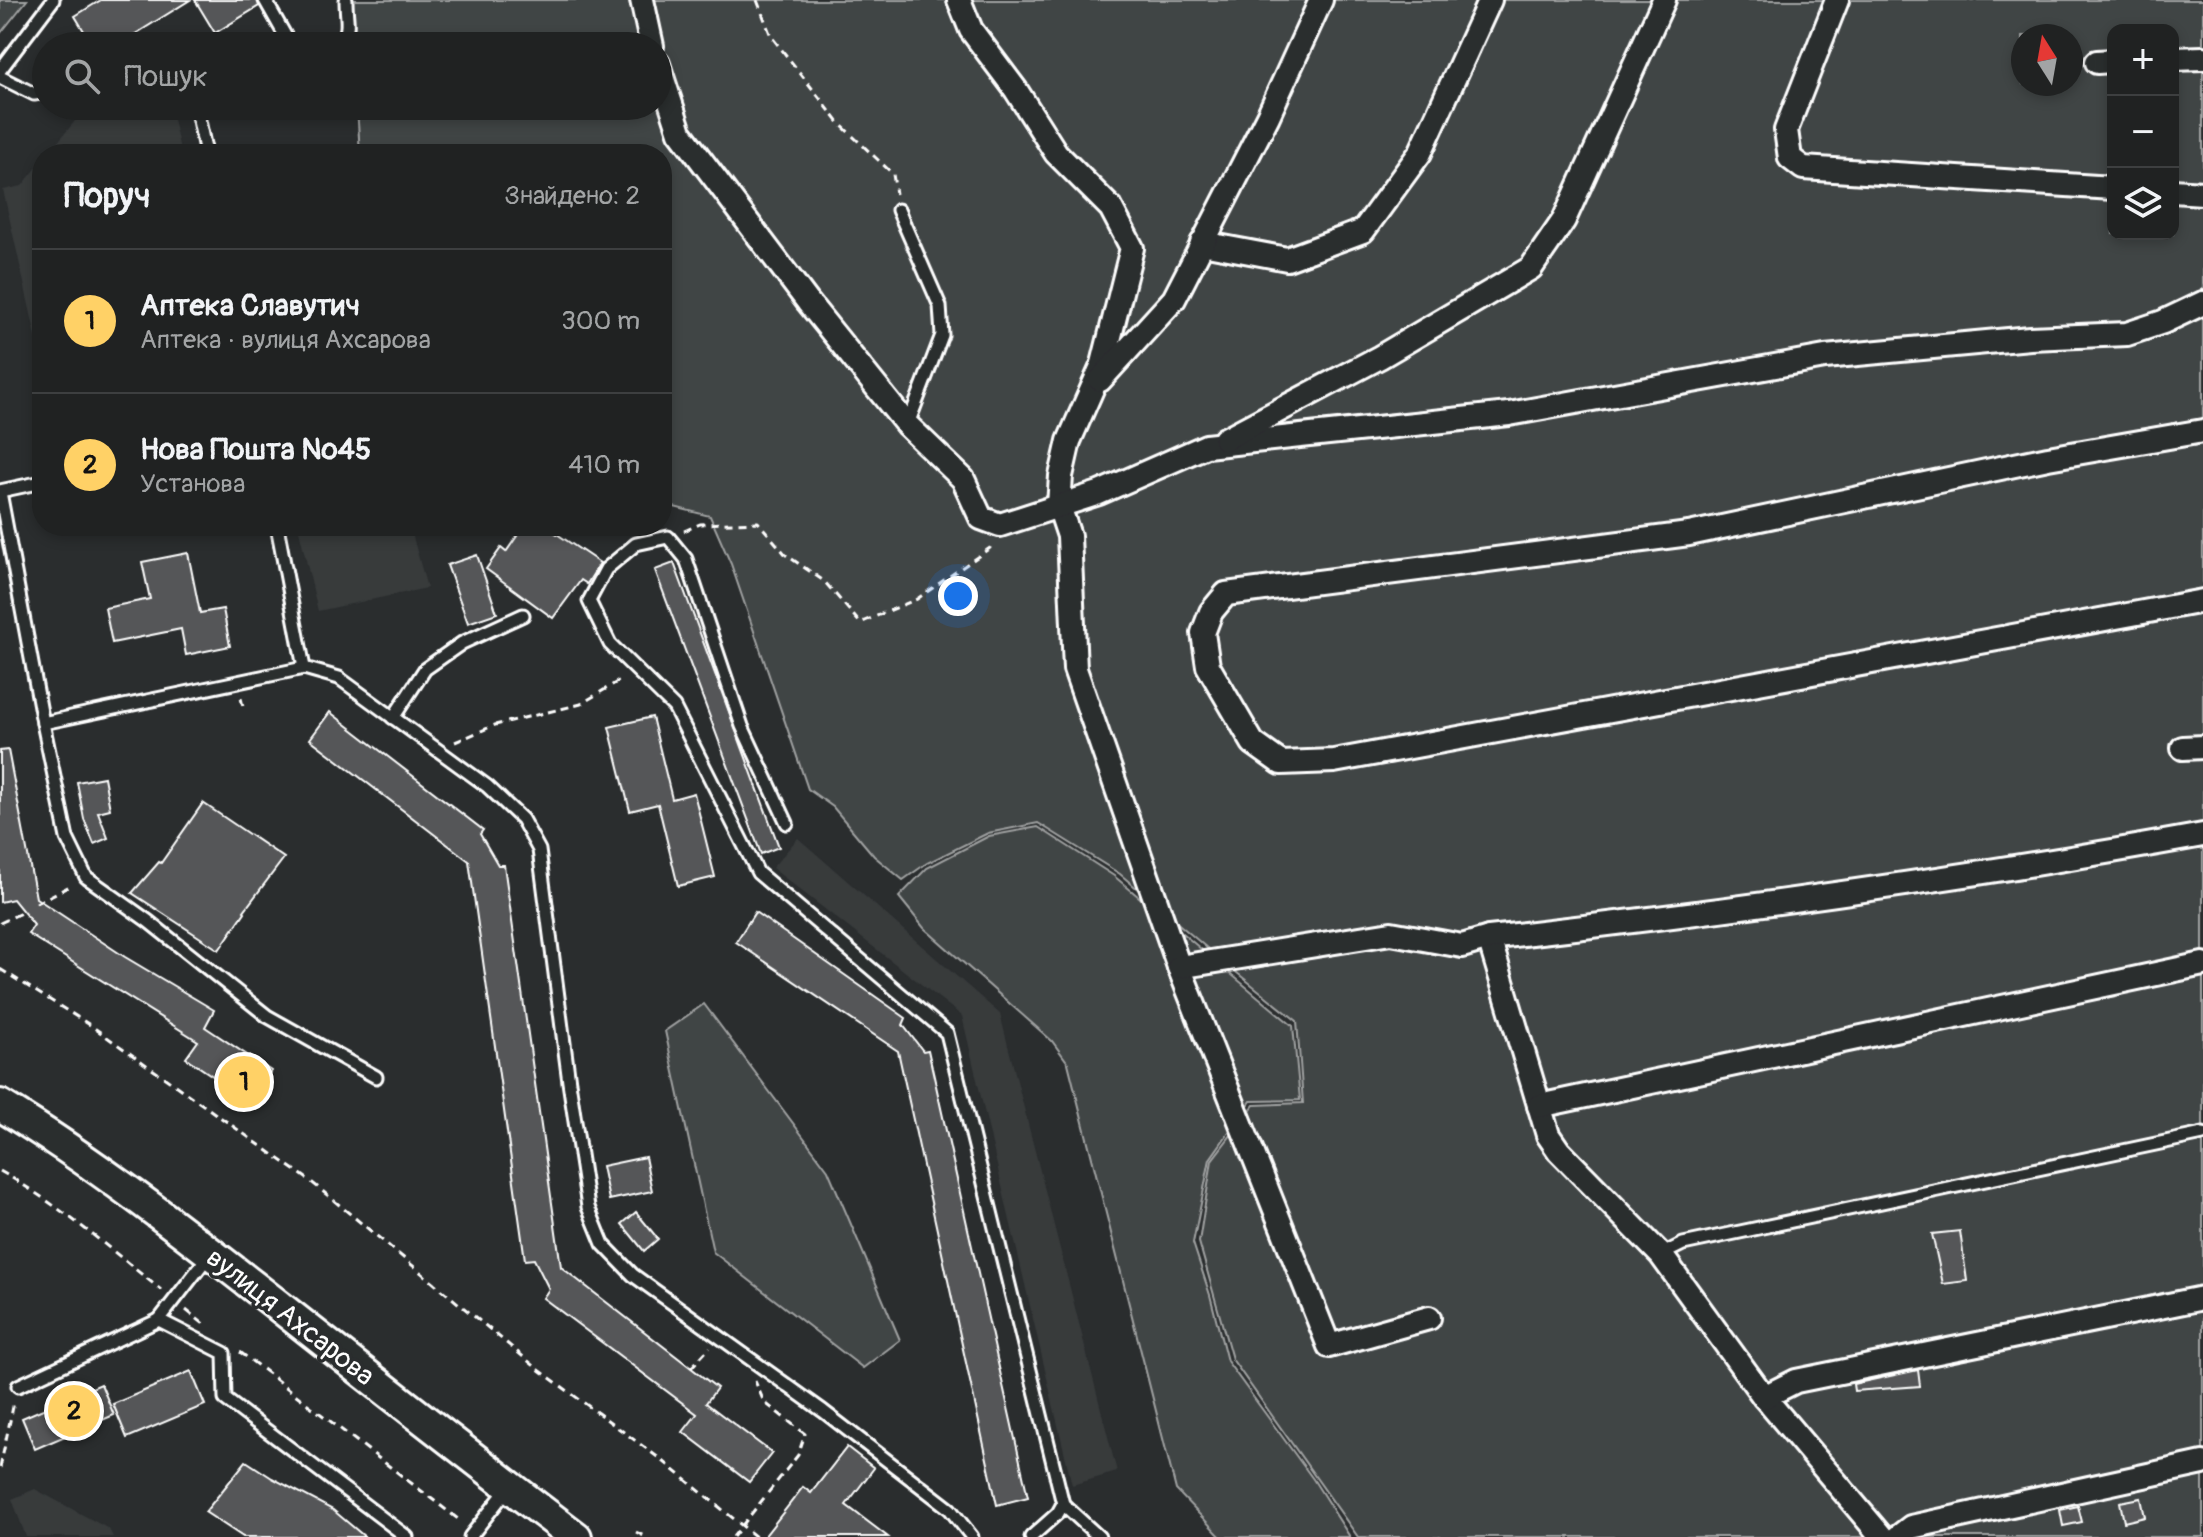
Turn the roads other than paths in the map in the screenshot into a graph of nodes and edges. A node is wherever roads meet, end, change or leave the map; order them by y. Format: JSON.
{"nodes":[{"id":1,"x":53,"y":0,"type":"edge"},
{"id":2,"x":265,"y":0,"type":"edge"},
{"id":3,"x":346,"y":0,"type":"edge"},
{"id":4,"x":642,"y":0,"type":"edge"},
{"id":5,"x":959,"y":0,"type":"edge"},
{"id":6,"x":1321,"y":0,"type":"edge"},
{"id":7,"x":1490,"y":0,"type":"edge"},
{"id":8,"x":1664,"y":0,"type":"edge"},
{"id":9,"x":1837,"y":0,"type":"edge"},
{"id":10,"x":283,"y":32,"type":"edge"},
{"id":11,"x":347,"y":32,"type":"edge"},
{"id":12,"x":649,"y":32,"type":"edge"},
{"id":13,"x":2203,"y":58,"type":"edge"},
{"id":14,"x":2179,"y":59,"type":"edge"},
{"id":15,"x":0,"y":70,"type":"edge"},
{"id":16,"x":0,"y":77,"type":"edge"},
{"id":17,"x":32,"y":93,"type":"edge"},
{"id":18,"x":672,"y":107,"type":"edge"},
{"id":19,"x":199,"y":120,"type":"edge"},
{"id":20,"x":204,"y":144,"type":"edge"},
{"id":21,"x":2107,"y":188,"type":"edge"},
{"id":22,"x":2179,"y":191,"type":"edge"},
{"id":23,"x":2203,"y":193,"type":"edge"},
{"id":24,"x":898,"y":210,"type":"road end"},
{"id":25,"x":1202,"y":243,"type":"junction"},
{"id":26,"x":2203,"y":303,"type":"edge"},
{"id":27,"x":1092,"y":390,"type":"junction"},
{"id":28,"x":907,"y":425,"type":"junction"},
{"id":29,"x":2203,"y":431,"type":"edge"},
{"id":30,"x":1215,"y":444,"type":"junction"},
{"id":31,"x":32,"y":484,"type":"edge"},
{"id":32,"x":0,"y":491,"type":"edge"},
{"id":33,"x":1056,"y":507,"type":"junction"},
{"id":34,"x":279,"y":536,"type":"edge"},
{"id":35,"x":2203,"y":601,"type":"edge"},
{"id":36,"x":523,"y":615,"type":"dead end"},
{"id":37,"x":304,"y":668,"type":"junction"},
{"id":38,"x":393,"y":718,"type":"junction"},
{"id":39,"x":43,"y":723,"type":"junction"},
{"id":40,"x":787,"y":823,"type":"dead end"},
{"id":41,"x":2203,"y":835,"type":"edge"},
{"id":42,"x":1489,"y":938,"type":"junction"},
{"id":43,"x":2203,"y":964,"type":"edge"},
{"id":44,"x":1179,"y":967,"type":"junction"},
{"id":45,"x":376,"y":1077,"type":"dead end"},
{"id":46,"x":0,"y":1105,"type":"edge"},
{"id":47,"x":1539,"y":1106,"type":"junction"},
{"id":48,"x":2203,"y":1134,"type":"edge"},
{"id":49,"x":211,"y":1253,"type":"junction"},
{"id":50,"x":1661,"y":1255,"type":"junction"},
{"id":51,"x":2203,"y":1298,"type":"edge"},
{"id":52,"x":1429,"y":1318,"type":"dead end"},
{"id":53,"x":159,"y":1320,"type":"junction"},
{"id":54,"x":18,"y":1386,"type":"road end"},
{"id":55,"x":1764,"y":1397,"type":"junction"},
{"id":56,"x":2203,"y":1463,"type":"edge"},
{"id":57,"x":509,"y":1486,"type":"junction"},
{"id":58,"x":1063,"y":1504,"type":"junction"},
{"id":59,"x":472,"y":1534,"type":"edge"},
{"id":60,"x":407,"y":1537,"type":"edge"},
{"id":61,"x":576,"y":1537,"type":"edge"},
{"id":62,"x":972,"y":1537,"type":"edge"},
{"id":63,"x":1031,"y":1537,"type":"edge"},
{"id":64,"x":1099,"y":1537,"type":"edge"},
{"id":65,"x":1882,"y":1537,"type":"edge"},
{"id":66,"x":1898,"y":1537,"type":"edge"}],
"edges":[{"from":1,"to":15,"type":"lane"},
{"from":2,"to":10,"type":"lane"},
{"from":3,"to":11,"type":"lane"},
{"from":4,"to":12,"type":"street"},
{"from":5,"to":27,"type":"street"},
{"from":6,"to":25,"type":"street"},
{"from":7,"to":25,"type":"street"},
{"from":8,"to":30,"type":"street"},
{"from":9,"to":21,"type":"street"},
{"from":13,"to":14,"type":"street"},
{"from":16,"to":17,"type":"lane"},
{"from":18,"to":28,"type":"street"},
{"from":19,"to":20,"type":"lane"},
{"from":22,"to":23,"type":"street"},
{"from":24,"to":28,"type":"lane"},
{"from":25,"to":27,"type":"street"},
{"from":26,"to":30,"type":"street"},
{"from":27,"to":33,"type":"street"},
{"from":28,"to":33,"type":"street"},
{"from":29,"to":35,"type":"street"},
{"from":30,"to":33,"type":"street"},
{"from":31,"to":32,"type":"lane"},
{"from":32,"to":39,"type":"lane"},
{"from":33,"to":44,"type":"street"},
{"from":34,"to":37,"type":"lane"},
{"from":36,"to":38,"type":"lane"},
{"from":37,"to":38,"type":"lane"},
{"from":37,"to":39,"type":"lane"},
{"from":38,"to":62,"type":"lane"},
{"from":39,"to":45,"type":"lane"},
{"from":40,"to":58,"type":"lane"},
{"from":41,"to":42,"type":"street"},
{"from":42,"to":44,"type":"street"},
{"from":42,"to":47,"type":"street"},
{"from":43,"to":47,"type":"street"},
{"from":44,"to":52,"type":"street"},
{"from":46,"to":49,"type":"main road","name":"вулиця Ахсарова"},
{"from":47,"to":50,"type":"street"},
{"from":48,"to":50,"type":"lane"},
{"from":49,"to":53,"type":"lane"},
{"from":49,"to":57,"type":"main road","name":"вулиця Ахсарова"},
{"from":50,"to":55,"type":"street"},
{"from":51,"to":55,"type":"street"},
{"from":53,"to":54,"type":"lane"},
{"from":53,"to":60,"type":"lane"},
{"from":55,"to":65,"type":"street"},
{"from":56,"to":66,"type":"street"},
{"from":57,"to":59,"type":"lane"},
{"from":57,"to":61,"type":"main road","name":"вулиця Ахсарова"},
{"from":58,"to":63,"type":"lane"},
{"from":58,"to":64,"type":"lane"}]}
